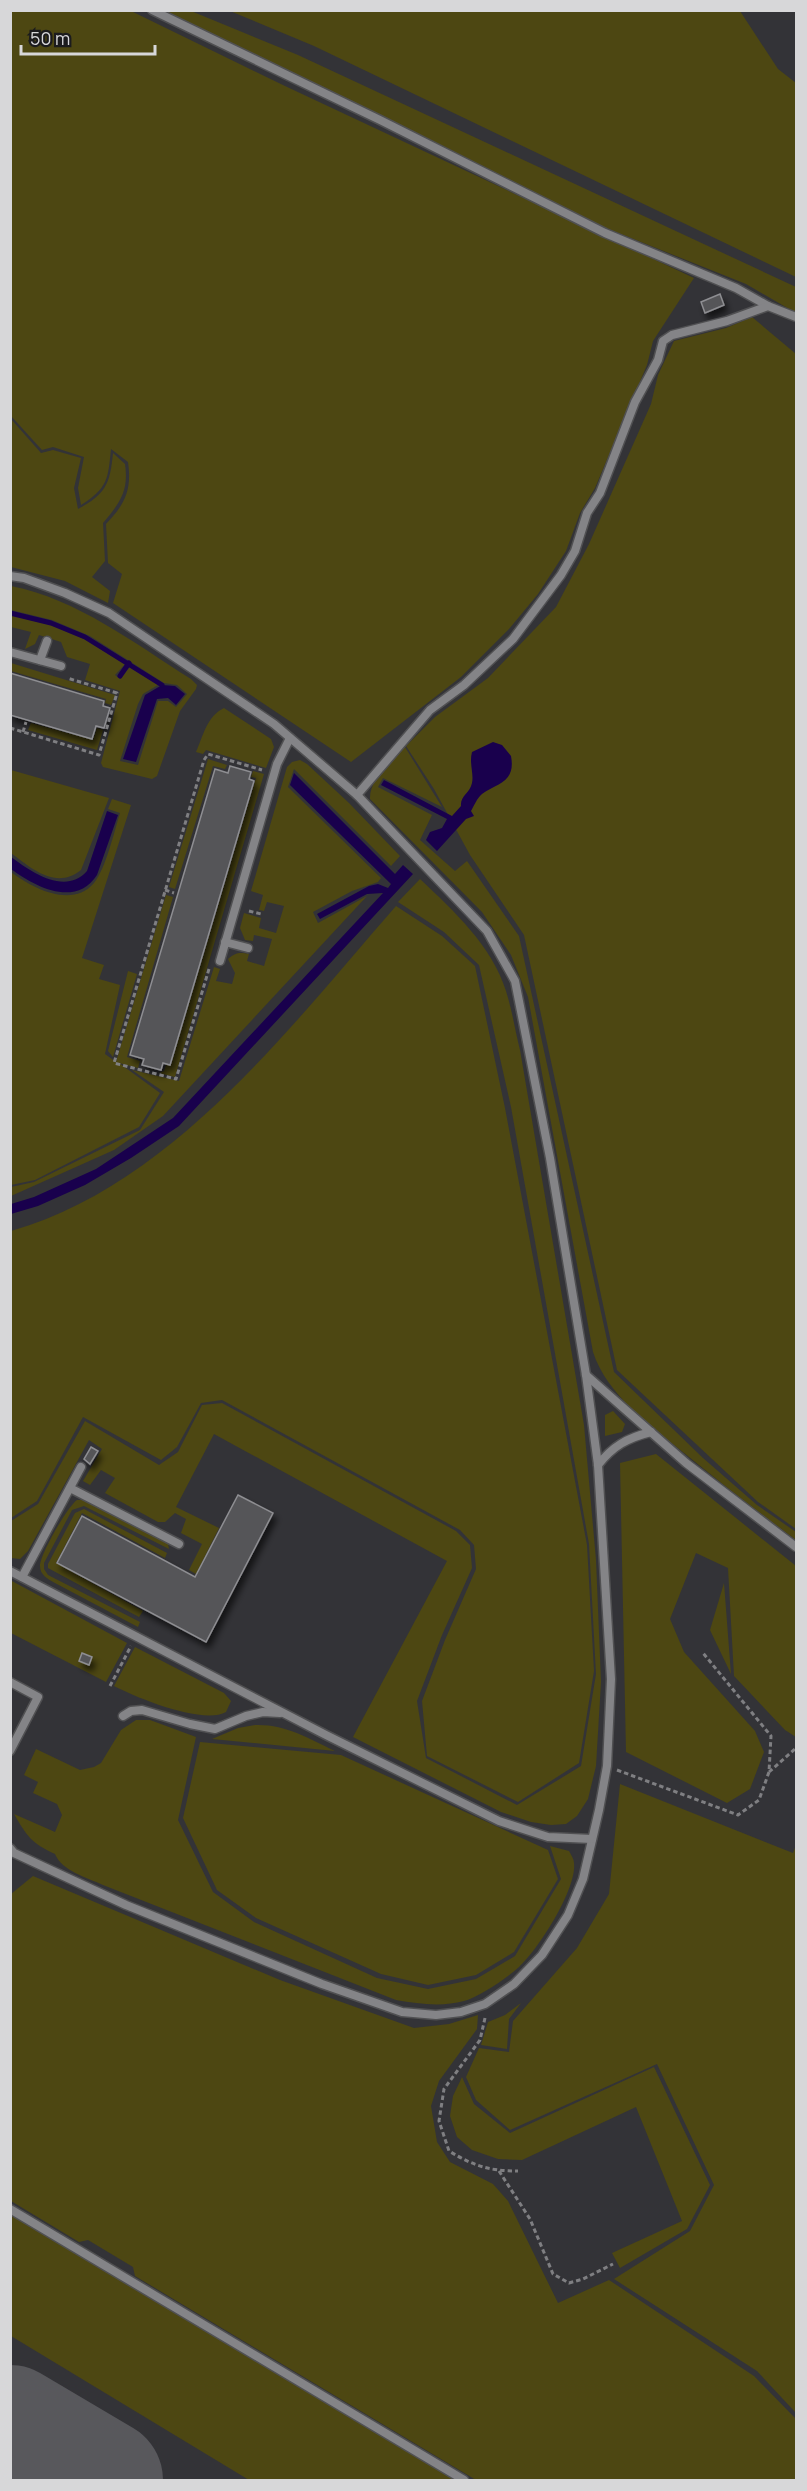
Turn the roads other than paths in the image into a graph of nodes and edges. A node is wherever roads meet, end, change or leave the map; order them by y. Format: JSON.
{"nodes":[{"id":1,"x":152,"y":10,"type":"edge"},
{"id":2,"x":768,"y":306,"type":"junction"},
{"id":3,"x":796,"y":317,"type":"edge"},
{"id":4,"x":10,"y":576,"type":"edge"},
{"id":5,"x":47,"y":641,"type":"dead end"},
{"id":6,"x":10,"y":652,"type":"edge"},
{"id":7,"x":40,"y":660,"type":"junction"},
{"id":8,"x":61,"y":666,"type":"dead end"},
{"id":9,"x":290,"y":738,"type":"junction"},
{"id":10,"x":357,"y":795,"type":"junction"},
{"id":11,"x":225,"y":942,"type":"junction"},
{"id":12,"x":248,"y":948,"type":"dead end"},
{"id":13,"x":220,"y":961,"type":"dead end"},
{"id":14,"x":586,"y":1375,"type":"junction"},
{"id":15,"x":651,"y":1432,"type":"junction"},
{"id":16,"x":598,"y":1465,"type":"junction"},
{"id":17,"x":81,"y":1467,"type":"dead end"},
{"id":18,"x":70,"y":1488,"type":"junction"},
{"id":19,"x":179,"y":1544,"type":"dead end"},
{"id":20,"x":796,"y":1547,"type":"edge"},
{"id":21,"x":10,"y":1571,"type":"edge"},
{"id":22,"x":22,"y":1577,"type":"junction"},
{"id":23,"x":10,"y":1682,"type":"edge"},
{"id":24,"x":283,"y":1713,"type":"junction"},
{"id":25,"x":123,"y":1716,"type":"dead end"},
{"id":26,"x":10,"y":1751,"type":"edge"},
{"id":27,"x":592,"y":1839,"type":"junction"},
{"id":28,"x":10,"y":1848,"type":"edge"},
{"id":29,"x":10,"y":2209,"type":"edge"},
{"id":30,"x":464,"y":2481,"type":"edge"}],
"edges":[{"from":1,"to":2,"type":"lane"},
{"from":2,"to":3,"type":"lane"},
{"from":2,"to":10,"type":"lane"},
{"from":4,"to":9,"type":"lane"},
{"from":5,"to":7,"type":"lane"},
{"from":6,"to":7,"type":"lane"},
{"from":7,"to":8,"type":"lane"},
{"from":9,"to":10,"type":"lane"},
{"from":9,"to":11,"type":"lane"},
{"from":10,"to":14,"type":"lane"},
{"from":11,"to":12,"type":"lane"},
{"from":11,"to":13,"type":"lane"},
{"from":14,"to":15,"type":"lane"},
{"from":14,"to":16,"type":"lane"},
{"from":15,"to":16,"type":"lane"},
{"from":15,"to":20,"type":"lane"},
{"from":16,"to":27,"type":"lane"},
{"from":17,"to":18,"type":"lane"},
{"from":18,"to":19,"type":"lane"},
{"from":18,"to":22,"type":"lane"},
{"from":21,"to":22,"type":"lane"},
{"from":22,"to":24,"type":"lane"},
{"from":23,"to":26,"type":"lane"},
{"from":24,"to":25,"type":"lane"},
{"from":24,"to":27,"type":"lane"},
{"from":27,"to":28,"type":"lane"},
{"from":29,"to":30,"type":"lane"}]}
